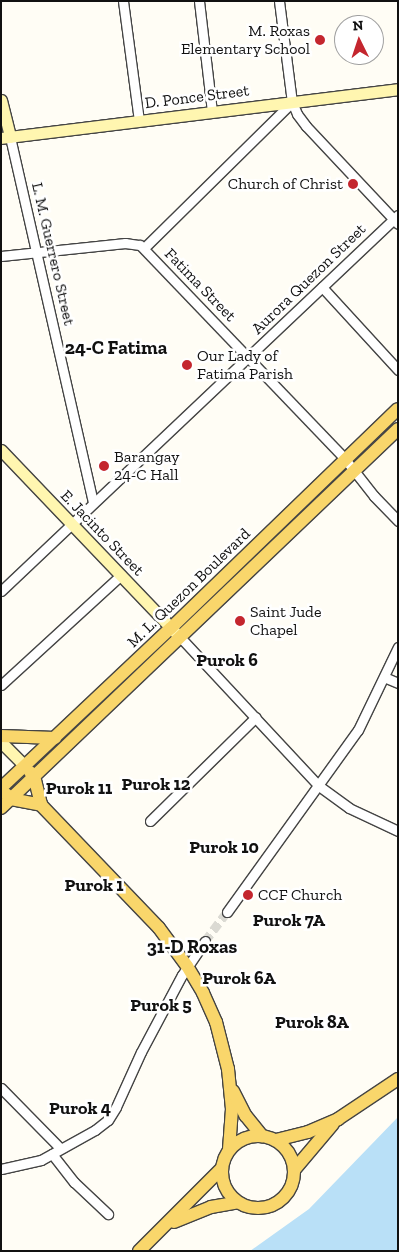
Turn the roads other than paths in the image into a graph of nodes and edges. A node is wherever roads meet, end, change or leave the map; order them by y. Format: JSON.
{"nodes":[{"id":1,"x":123,"y":1,"type":"edge"},
{"id":2,"x":199,"y":1,"type":"edge"},
{"id":3,"x":279,"y":1,"type":"edge"},
{"id":4,"x":398,"y":89,"type":"edge"},
{"id":5,"x":1,"y":100,"type":"edge"},
{"id":6,"x":292,"y":102,"type":"junction"},
{"id":7,"x":212,"y":112,"type":"junction"},
{"id":8,"x":139,"y":121,"type":"junction"},
{"id":9,"x":5,"y":138,"type":"edge"},
{"id":10,"x":396,"y":219,"type":"edge"},
{"id":11,"x":144,"y":248,"type":"junction"},
{"id":12,"x":36,"y":252,"type":"junction"},
{"id":13,"x":1,"y":256,"type":"edge"},
{"id":14,"x":322,"y":287,"type":"junction"},
{"id":15,"x":248,"y":357,"type":"junction"},
{"id":16,"x":398,"y":370,"type":"edge"},
{"id":17,"x":398,"y":409,"type":"edge"},
{"id":18,"x":398,"y":429,"type":"edge"},
{"id":19,"x":1,"y":450,"type":"edge"},
{"id":20,"x":345,"y":460,"type":"junction"},
{"id":21,"x":354,"y":470,"type":"junction"},
{"id":22,"x":93,"y":503,"type":"junction"},
{"id":23,"x":398,"y":521,"type":"edge"},
{"id":24,"x":71,"y":523,"type":"junction"},
{"id":25,"x":121,"y":575,"type":"junction"},
{"id":26,"x":1,"y":591,"type":"edge"},
{"id":27,"x":176,"y":633,"type":"junction"},
{"id":28,"x":398,"y":647,"type":"edge"},
{"id":29,"x":384,"y":677,"type":"junction"},
{"id":30,"x":398,"y":684,"type":"edge"},
{"id":31,"x":1,"y":685,"type":"edge"},
{"id":32,"x":256,"y":718,"type":"junction"},
{"id":33,"x":1,"y":736,"type":"edge"},
{"id":34,"x":55,"y":738,"type":"junction"},
{"id":35,"x":1,"y":742,"type":"edge"},
{"id":36,"x":25,"y":766,"type":"junction"},
{"id":37,"x":34,"y":776,"type":"junction"},
{"id":38,"x":319,"y":786,"type":"junction"},
{"id":39,"x":1,"y":789,"type":"edge"},
{"id":40,"x":11,"y":799,"type":"junction"},
{"id":41,"x":41,"y":805,"type":"junction"},
{"id":42,"x":1,"y":808,"type":"edge"},
{"id":43,"x":150,"y":821,"type":"dead end"},
{"id":44,"x":398,"y":831,"type":"edge"},
{"id":45,"x":227,"y":912,"type":"tunnel mouth"},
{"id":46,"x":205,"y":941,"type":"tunnel mouth"},
{"id":47,"x":187,"y":966,"type":"junction"},
{"id":48,"x":398,"y":1079,"type":"edge"},
{"id":49,"x":230,"y":1084,"type":"junction"},
{"id":50,"x":1,"y":1088,"type":"edge"},
{"id":51,"x":338,"y":1119,"type":"junction"},
{"id":52,"x":262,"y":1136,"type":"junction"},
{"id":53,"x":276,"y":1140,"type":"junction"},
{"id":54,"x":60,"y":1148,"type":"junction"},
{"id":55,"x":230,"y":1148,"type":"junction"},
{"id":56,"x":52,"y":1154,"type":"junction"},
{"id":57,"x":1,"y":1169,"type":"edge"},
{"id":58,"x":221,"y":1169,"type":"junction"},
{"id":59,"x":294,"y":1170,"type":"junction"},
{"id":60,"x":238,"y":1202,"type":"junction"},
{"id":61,"x":108,"y":1214,"type":"dead end"},
{"id":62,"x":167,"y":1226,"type":"junction"},
{"id":63,"x":139,"y":1251,"type":"edge"}],
"edges":[{"from":1,"to":8,"type":"street"},
{"from":2,"to":7,"type":"street"},
{"from":3,"to":6,"type":"street"},
{"from":4,"to":6,"type":"street","name":"D. Ponce Street"},
{"from":5,"to":9,"type":"street","name":"L. M. Guerrero Street"},
{"from":6,"to":7,"type":"street","name":"D. Ponce Street"},
{"from":6,"to":10,"type":"street"},
{"from":6,"to":11,"type":"street"},
{"from":7,"to":8,"type":"street","name":"D. Ponce Street"},
{"from":8,"to":9,"type":"street","name":"D. Ponce Street"},
{"from":9,"to":12,"type":"street","name":"L. M. Guerrero Street"},
{"from":10,"to":14,"type":"street","name":"Aurora Quezon Street"},
{"from":11,"to":12,"type":"street","name":"Fatima Street"},
{"from":11,"to":15,"type":"street","name":"Fatima Street"},
{"from":12,"to":13,"type":"street","name":"Fatima Street"},
{"from":12,"to":22,"type":"street","name":"L. M. Guerrero Street"},
{"from":14,"to":15,"type":"street","name":"Aurora Quezon Street"},
{"from":14,"to":16,"type":"street"},
{"from":15,"to":20,"type":"street","name":"Fatima Street"},
{"from":15,"to":22,"type":"street","name":"Aurora Quezon Street"},
{"from":17,"to":20,"type":"main road","name":"M. L. Quezon Boulevard"},
{"from":18,"to":21,"type":"main road","name":"M. L. Quezon Boulevard"},
{"from":19,"to":24,"type":"street","name":"E. Jacinto Street"},
{"from":20,"to":21,"type":"street","name":"Fatima Street"},
{"from":20,"to":27,"type":"main road","name":"M. L. Quezon Boulevard"},
{"from":21,"to":23,"type":"street","name":"Fatima Street"},
{"from":21,"to":27,"type":"main road","name":"M. L. Quezon Boulevard"},
{"from":22,"to":24,"type":"street","name":"Aurora Quezon Street"},
{"from":24,"to":25,"type":"street","name":"E. Jacinto Street"},
{"from":24,"to":26,"type":"street","name":"Aurora Quezon Street"},
{"from":25,"to":27,"type":"street","name":"E. Jacinto Street"},
{"from":25,"to":31,"type":"street"},
{"from":27,"to":32,"type":"street"},
{"from":27,"to":34,"type":"main road","name":"M. L. Quezon Boulevard"},
{"from":27,"to":37,"type":"main road","name":"M. L. Quezon Boulevard"},
{"from":28,"to":29,"type":"street"},
{"from":29,"to":30,"type":"street"},
{"from":29,"to":38,"type":"street"},
{"from":32,"to":38,"type":"street"},
{"from":32,"to":43,"type":"street"},
{"from":33,"to":34,"type":"main road"},
{"from":34,"to":36,"type":"main road","name":"M. L. Quezon Boulevard"},
{"from":35,"to":36,"type":"street"},
{"from":36,"to":37,"type":"main road"},
{"from":36,"to":39,"type":"main road","name":"M. L. Quezon Boulevard"},
{"from":37,"to":40,"type":"main road","name":"M. L. Quezon Boulevard"},
{"from":37,"to":41,"type":"main road"},
{"from":38,"to":44,"type":"street"},
{"from":38,"to":45,"type":"street"},
{"from":39,"to":40,"type":"main road"},
{"from":40,"to":41,"type":"main road"},
{"from":40,"to":42,"type":"main road","name":"M. L. Quezon Boulevard"},
{"from":41,"to":47,"type":"main road"},
{"from":46,"to":47,"type":"street"},
{"from":47,"to":49,"type":"main road"},
{"from":47,"to":54,"type":"street"},
{"from":48,"to":51,"type":"main road"},
{"from":49,"to":52,"type":"main road"},
{"from":49,"to":55,"type":"main road"},
{"from":50,"to":54,"type":"street"},
{"from":51,"to":53,"type":"main road"},
{"from":51,"to":59,"type":"main road"},
{"from":52,"to":53,"type":"main road"},
{"from":52,"to":55,"type":"main road"},
{"from":53,"to":59,"type":"main road"},
{"from":54,"to":56,"type":"street"},
{"from":55,"to":58,"type":"main road"},
{"from":56,"to":57,"type":"street"},
{"from":56,"to":61,"type":"street"},
{"from":58,"to":60,"type":"main road"},
{"from":58,"to":62,"type":"main road"},
{"from":59,"to":60,"type":"main road"},
{"from":60,"to":62,"type":"main road"},
{"from":62,"to":63,"type":"main road"}]}
